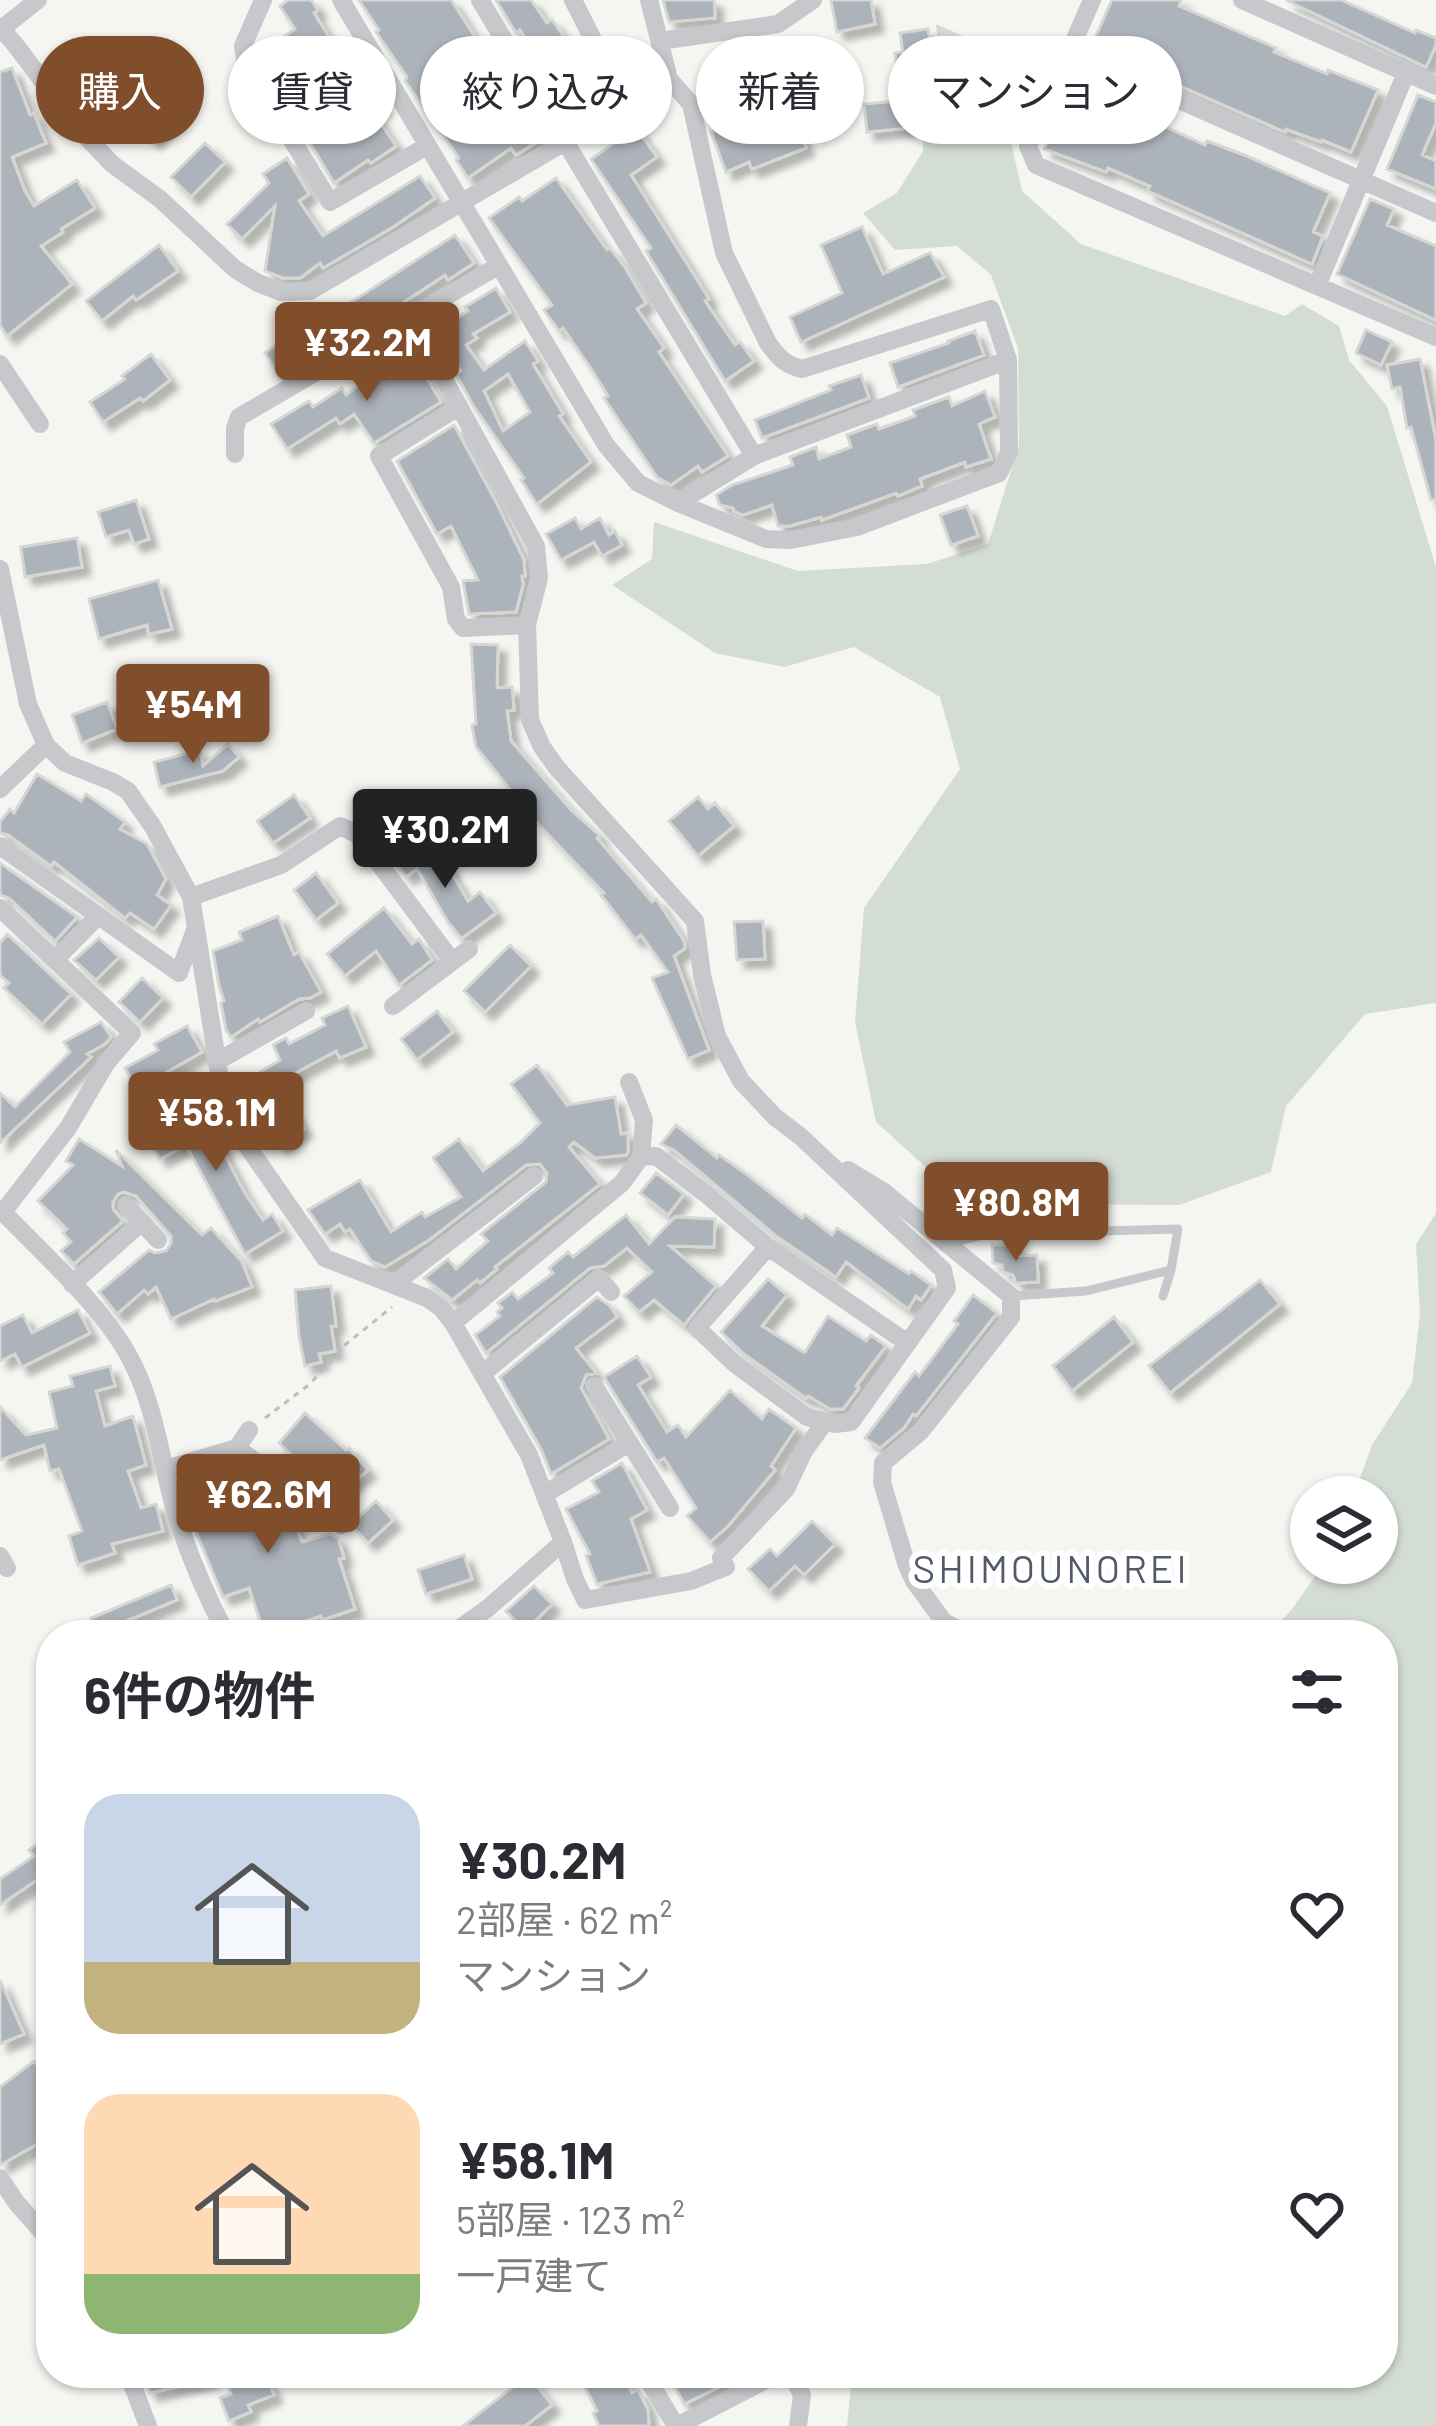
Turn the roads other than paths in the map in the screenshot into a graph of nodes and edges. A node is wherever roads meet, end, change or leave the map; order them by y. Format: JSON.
{"nodes":[{"id":1,"x":263,"y":0,"type":"edge"},
{"id":2,"x":341,"y":0,"type":"edge"},
{"id":3,"x":480,"y":0,"type":"edge"},
{"id":4,"x":573,"y":0,"type":"edge"},
{"id":5,"x":649,"y":0,"type":"edge"},
{"id":6,"x":813,"y":0,"type":"edge"},
{"id":7,"x":1092,"y":0,"type":"edge"},
{"id":8,"x":1242,"y":0,"type":"edge"},
{"id":9,"x":30,"y":3,"type":"edge"},
{"id":10,"x":0,"y":31,"type":"edge"},
{"id":11,"x":502,"y":36,"type":"edge"},
{"id":12,"x":591,"y":36,"type":"edge"},
{"id":13,"x":659,"y":36,"type":"edge"},
{"id":14,"x":1077,"y":36,"type":"edge"},
{"id":15,"x":672,"y":39,"type":"edge"},
{"id":16,"x":1406,"y":73,"type":"junction"},
{"id":17,"x":672,"y":82,"type":"edge"},
{"id":18,"x":1436,"y":86,"type":"edge"},
{"id":19,"x":1182,"y":102,"type":"edge"},
{"id":20,"x":562,"y":144,"type":"edge"},
{"id":21,"x":566,"y":144,"type":"edge"},
{"id":22,"x":1029,"y":144,"type":"edge"},
{"id":23,"x":427,"y":146,"type":"junction"},
{"id":24,"x":1361,"y":181,"type":"junction"},
{"id":25,"x":461,"y":202,"type":"junction"},
{"id":26,"x":1436,"y":213,"type":"edge"},
{"id":27,"x":498,"y":266,"type":"junction"},
{"id":28,"x":1317,"y":286,"type":"junction"},
{"id":29,"x":409,"y":316,"type":"junction"},
{"id":30,"x":1436,"y":337,"type":"edge"},
{"id":31,"x":1008,"y":360,"type":"junction"},
{"id":32,"x":0,"y":364,"type":"edge"},
{"id":33,"x":458,"y":407,"type":"junction"},
{"id":34,"x":40,"y":424,"type":"dead end"},
{"id":35,"x":235,"y":454,"type":"dead end"},
{"id":36,"x":754,"y":456,"type":"junction"},
{"id":37,"x":678,"y":503,"type":"junction"},
{"id":38,"x":0,"y":568,"type":"edge"},
{"id":39,"x":527,"y":625,"type":"junction"},
{"id":40,"x":46,"y":745,"type":"junction"},
{"id":41,"x":0,"y":789,"type":"edge"},
{"id":42,"x":0,"y":846,"type":"edge"},
{"id":43,"x":191,"y":897,"type":"junction"},
{"id":44,"x":0,"y":908,"type":"edge"},
{"id":45,"x":98,"y":916,"type":"junction"},
{"id":46,"x":195,"y":929,"type":"junction"},
{"id":47,"x":469,"y":949,"type":"dead end"},
{"id":48,"x":55,"y":960,"type":"junction"},
{"id":49,"x":452,"y":962,"type":"junction"},
{"id":50,"x":393,"y":1006,"type":"dead end"},
{"id":51,"x":306,"y":1011,"type":"dead end"},
{"id":52,"x":216,"y":1062,"type":"junction"},
{"id":53,"x":629,"y":1082,"type":"dead end"},
{"id":54,"x":800,"y":1136,"type":"junction"},
{"id":55,"x":641,"y":1157,"type":"junction"},
{"id":56,"x":535,"y":1176,"type":"dead end"},
{"id":57,"x":126,"y":1204,"type":"dead end"},
{"id":58,"x":2,"y":1210,"type":"edge"},
{"id":59,"x":142,"y":1222,"type":"junction"},
{"id":60,"x":158,"y":1240,"type":"dead end"},
{"id":61,"x":767,"y":1247,"type":"junction"},
{"id":62,"x":952,"y":1249,"type":"junction"},
{"id":63,"x":1172,"y":1270,"type":"junction"},
{"id":64,"x":72,"y":1284,"type":"junction"},
{"id":65,"x":403,"y":1287,"type":"junction"},
{"id":66,"x":611,"y":1292,"type":"dead end"},
{"id":67,"x":1011,"y":1296,"type":"junction"},
{"id":68,"x":1163,"y":1297,"type":"dead end"},
{"id":69,"x":453,"y":1323,"type":"junction"},
{"id":70,"x":906,"y":1342,"type":"junction"},
{"id":71,"x":482,"y":1373,"type":"junction"},
{"id":72,"x":593,"y":1386,"type":"dead end"},
{"id":73,"x":824,"y":1423,"type":"junction"},
{"id":74,"x":249,"y":1430,"type":"road end"},
{"id":75,"x":629,"y":1443,"type":"junction"},
{"id":76,"x":237,"y":1448,"type":"junction"},
{"id":77,"x":166,"y":1469,"type":"junction"},
{"id":78,"x":545,"y":1494,"type":"junction"},
{"id":79,"x":670,"y":1508,"type":"dead end"},
{"id":80,"x":340,"y":1525,"type":"dead end"},
{"id":81,"x":563,"y":1543,"type":"junction"},
{"id":82,"x":219,"y":1620,"type":"edge"},
{"id":83,"x":471,"y":1620,"type":"edge"},
{"id":84,"x":943,"y":1620,"type":"edge"},
{"id":85,"x":0,"y":2178,"type":"edge"},
{"id":86,"x":36,"y":2225,"type":"edge"},
{"id":87,"x":134,"y":2388,"type":"edge"},
{"id":88,"x":653,"y":2388,"type":"edge"},
{"id":89,"x":750,"y":2388,"type":"edge"},
{"id":90,"x":798,"y":2388,"type":"edge"},
{"id":91,"x":148,"y":2426,"type":"edge"},
{"id":92,"x":676,"y":2426,"type":"edge"},
{"id":93,"x":798,"y":2426,"type":"edge"}],
"edges":[{"from":1,"to":23,"type":"street"},
{"from":2,"to":23,"type":"street"},
{"from":3,"to":11,"type":"street"},
{"from":4,"to":12,"type":"street"},
{"from":5,"to":13,"type":"street"},
{"from":6,"to":15,"type":"street"},
{"from":7,"to":14,"type":"street"},
{"from":8,"to":16,"type":"street"},
{"from":9,"to":10,"type":"street"},
{"from":10,"to":25,"type":"street"},
{"from":16,"to":18,"type":"street"},
{"from":16,"to":24,"type":"street"},
{"from":17,"to":31,"type":"street"},
{"from":19,"to":24,"type":"street"},
{"from":20,"to":25,"type":"street"},
{"from":21,"to":36,"type":"street"},
{"from":22,"to":28,"type":"street"},
{"from":23,"to":25,"type":"street"},
{"from":24,"to":26,"type":"street"},
{"from":24,"to":28,"type":"street"},
{"from":25,"to":27,"type":"street"},
{"from":27,"to":29,"type":"street"},
{"from":27,"to":37,"type":"street"},
{"from":28,"to":30,"type":"street"},
{"from":29,"to":33,"type":"street"},
{"from":29,"to":35,"type":"street"},
{"from":31,"to":36,"type":"street"},
{"from":31,"to":37,"type":"street"},
{"from":32,"to":34,"type":"street"},
{"from":33,"to":39,"type":"street"},
{"from":33,"to":39,"type":"street"},
{"from":36,"to":37,"type":"street"},
{"from":38,"to":40,"type":"street"},
{"from":39,"to":54,"type":"street"},
{"from":40,"to":41,"type":"street"},
{"from":40,"to":43,"type":"street"},
{"from":42,"to":45,"type":"street"},
{"from":43,"to":46,"type":"street"},
{"from":43,"to":49,"type":"street"},
{"from":44,"to":48,"type":"street"},
{"from":45,"to":46,"type":"street"},
{"from":45,"to":48,"type":"street"},
{"from":46,"to":52,"type":"street"},
{"from":47,"to":49,"type":"street"},
{"from":48,"to":58,"type":"street"},
{"from":49,"to":50,"type":"street"},
{"from":51,"to":52,"type":"street"},
{"from":52,"to":65,"type":"street"},
{"from":53,"to":55,"type":"street"},
{"from":54,"to":62,"type":"street"},
{"from":54,"to":70,"type":"street"},
{"from":55,"to":61,"type":"street"},
{"from":55,"to":69,"type":"street"},
{"from":56,"to":65,"type":"street"},
{"from":57,"to":59,"type":"street"},
{"from":58,"to":64,"type":"street"},
{"from":59,"to":60,"type":"street"},
{"from":59,"to":64,"type":"street"},
{"from":61,"to":70,"type":"street"},
{"from":61,"to":73,"type":"street"},
{"from":62,"to":63,"type":"lane"},
{"from":62,"to":67,"type":"street"},
{"from":63,"to":67,"type":"lane"},
{"from":63,"to":68,"type":"lane"},
{"from":64,"to":77,"type":"street"},
{"from":65,"to":69,"type":"street"},
{"from":66,"to":71,"type":"street"},
{"from":67,"to":84,"type":"street"},
{"from":69,"to":71,"type":"street"},
{"from":70,"to":73,"type":"street"},
{"from":71,"to":78,"type":"street"},
{"from":72,"to":75,"type":"street"},
{"from":73,"to":81,"type":"street"},
{"from":74,"to":76,"type":"street"},
{"from":75,"to":78,"type":"street"},
{"from":75,"to":79,"type":"street"},
{"from":76,"to":77,"type":"street"},
{"from":76,"to":80,"type":"street"},
{"from":77,"to":82,"type":"street"},
{"from":78,"to":81,"type":"street"},
{"from":81,"to":83,"type":"street"},
{"from":85,"to":86,"type":"street"},
{"from":87,"to":91,"type":"street"},
{"from":88,"to":92,"type":"street"},
{"from":89,"to":92,"type":"street"},
{"from":90,"to":93,"type":"street"}]}
